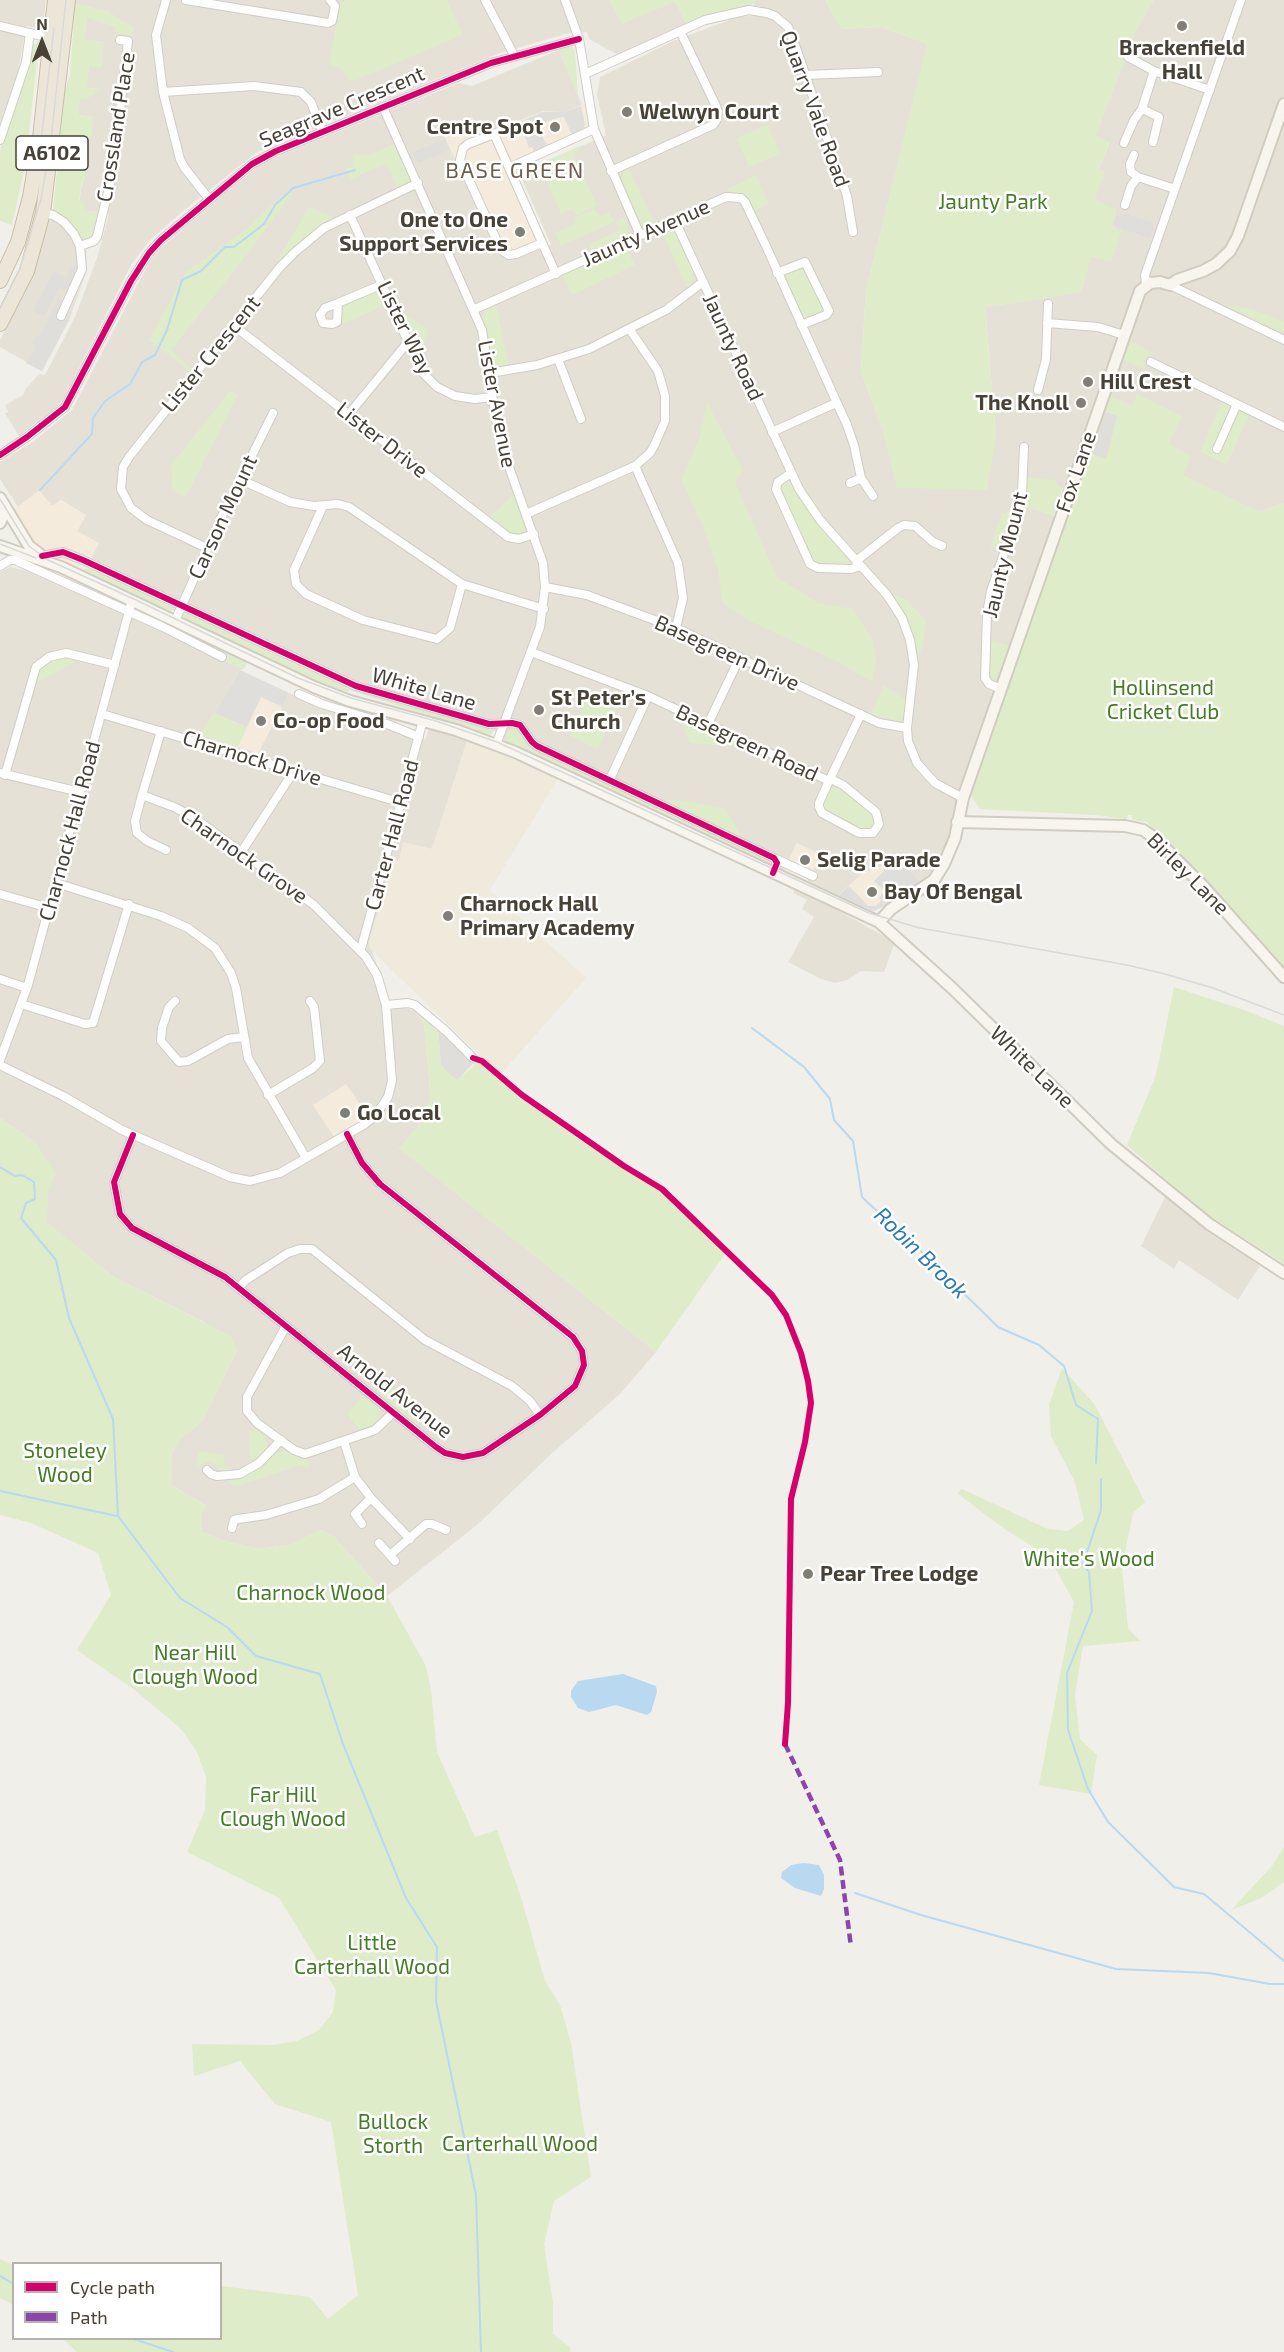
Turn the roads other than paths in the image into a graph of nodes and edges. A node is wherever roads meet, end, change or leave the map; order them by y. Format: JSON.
{"nodes":[{"id":1,"x":55,"y":0,"type":"edge"},
{"id":2,"x":68,"y":0,"type":"edge"},
{"id":3,"x":166,"y":0,"type":"edge"},
{"id":4,"x":186,"y":0,"type":"edge"},
{"id":5,"x":330,"y":0,"type":"edge"},
{"id":6,"x":485,"y":0,"type":"edge"},
{"id":7,"x":565,"y":0,"type":"edge"},
{"id":8,"x":1241,"y":0,"type":"edge"},
{"id":9,"x":0,"y":26,"type":"edge"},
{"id":10,"x":680,"y":31,"type":"junction"},
{"id":11,"x":30,"y":33,"type":"junction"},
{"id":12,"x":51,"y":38,"type":"junction"},
{"id":13,"x":579,"y":39,"type":"junction"},
{"id":14,"x":120,"y":40,"type":"dead end"},
{"id":15,"x":514,"y":55,"type":"junction"},
{"id":16,"x":1128,"y":57,"type":"dead end"},
{"id":17,"x":1154,"y":71,"type":"junction"},
{"id":18,"x":878,"y":72,"type":"dead end"},
{"id":19,"x":585,"y":74,"type":"junction"},
{"id":20,"x":806,"y":75,"type":"junction"},
{"id":21,"x":1210,"y":90,"type":"junction"},
{"id":22,"x":163,"y":93,"type":"junction"},
{"id":23,"x":1284,"y":104,"type":"edge"},
{"id":24,"x":383,"y":107,"type":"junction"},
{"id":25,"x":1142,"y":109,"type":"junction"},
{"id":26,"x":513,"y":126,"type":"dead end"},
{"id":27,"x":594,"y":129,"type":"junction"},
{"id":28,"x":322,"y":131,"type":"junction"},
{"id":29,"x":494,"y":134,"type":"junction"},
{"id":30,"x":0,"y":140,"type":"edge"},
{"id":31,"x":1153,"y":142,"type":"dead end"},
{"id":32,"x":1124,"y":143,"type":"dead end"},
{"id":33,"x":1134,"y":155,"type":"dead end"},
{"id":34,"x":509,"y":168,"type":"junction"},
{"id":35,"x":611,"y":171,"type":"junction"},
{"id":36,"x":1138,"y":177,"type":"junction"},
{"id":37,"x":418,"y":183,"type":"junction"},
{"id":38,"x":1175,"y":189,"type":"junction"},
{"id":39,"x":209,"y":198,"type":"junction"},
{"id":40,"x":1125,"y":205,"type":"dead end"},
{"id":41,"x":44,"y":213,"type":"junction"},
{"id":42,"x":350,"y":215,"type":"junction"},
{"id":43,"x":675,"y":221,"type":"junction"},
{"id":44,"x":853,"y":232,"type":"dead end"},
{"id":45,"x":640,"y":235,"type":"junction"},
{"id":46,"x":542,"y":243,"type":"junction"},
{"id":47,"x":80,"y":246,"type":"junction"},
{"id":48,"x":556,"y":273,"type":"junction"},
{"id":49,"x":777,"y":273,"type":"junction"},
{"id":50,"x":0,"y":281,"type":"edge"},
{"id":51,"x":703,"y":282,"type":"junction"},
{"id":52,"x":383,"y":284,"type":"junction"},
{"id":53,"x":1146,"y":284,"type":"junction"},
{"id":54,"x":1170,"y":285,"type":"junction"},
{"id":55,"x":338,"y":303,"type":"dead end"},
{"id":56,"x":1048,"y":303,"type":"dead end"},
{"id":57,"x":475,"y":309,"type":"junction"},
{"id":58,"x":61,"y":316,"type":"dead end"},
{"id":59,"x":1047,"y":323,"type":"junction"},
{"id":60,"x":0,"y":324,"type":"edge"},
{"id":61,"x":801,"y":325,"type":"junction"},
{"id":62,"x":234,"y":326,"type":"junction"},
{"id":63,"x":630,"y":330,"type":"junction"},
{"id":64,"x":1124,"y":334,"type":"junction"},
{"id":65,"x":1284,"y":340,"type":"edge"},
{"id":66,"x":408,"y":342,"type":"junction"},
{"id":67,"x":558,"y":359,"type":"junction"},
{"id":68,"x":1151,"y":362,"type":"dead end"},
{"id":69,"x":490,"y":373,"type":"junction"},
{"id":70,"x":1038,"y":390,"type":"dead end"},
{"id":71,"x":492,"y":397,"type":"junction"},
{"id":72,"x":836,"y":403,"type":"junction"},
{"id":73,"x":1237,"y":404,"type":"junction"},
{"id":74,"x":273,"y":413,"type":"dead end"},
{"id":75,"x":349,"y":414,"type":"junction"},
{"id":76,"x":581,"y":419,"type":"dead end"},
{"id":77,"x":1284,"y":427,"type":"edge"},
{"id":78,"x":772,"y":432,"type":"junction"},
{"id":79,"x":1024,"y":447,"type":"dead end"},
{"id":80,"x":1217,"y":449,"type":"dead end"},
{"id":81,"x":0,"y":454,"type":"edge"},
{"id":82,"x":635,"y":466,"type":"junction"},
{"id":83,"x":791,"y":473,"type":"junction"},
{"id":84,"x":861,"y":478,"type":"junction"},
{"id":85,"x":239,"y":479,"type":"junction"},
{"id":86,"x":850,"y":483,"type":"dead end"},
{"id":87,"x":873,"y":496,"type":"dead end"},
{"id":88,"x":2,"y":502,"type":"edge"},
{"id":89,"x":323,"y":506,"type":"junction"},
{"id":90,"x":526,"y":514,"type":"junction"},
{"id":91,"x":0,"y":523,"type":"edge"},
{"id":92,"x":534,"y":534,"type":"junction"},
{"id":93,"x":0,"y":546,"type":"edge"},
{"id":94,"x":942,"y":546,"type":"dead end"},
{"id":95,"x":207,"y":548,"type":"junction"},
{"id":96,"x":42,"y":556,"type":"junction"},
{"id":97,"x":859,"y":564,"type":"junction"},
{"id":98,"x":0,"y":566,"type":"edge"},
{"id":99,"x":61,"y":567,"type":"junction"},
{"id":100,"x":462,"y":584,"type":"junction"},
{"id":101,"x":545,"y":587,"type":"junction"},
{"id":102,"x":132,"y":600,"type":"junction"},
{"id":103,"x":181,"y":607,"type":"junction"},
{"id":104,"x":544,"y":609,"type":"junction"},
{"id":105,"x":130,"y":612,"type":"junction"},
{"id":106,"x":175,"y":621,"type":"junction"},
{"id":107,"x":676,"y":628,"type":"junction"},
{"id":108,"x":531,"y":652,"type":"junction"},
{"id":109,"x":222,"y":657,"type":"dead end"},
{"id":110,"x":740,"y":657,"type":"junction"},
{"id":111,"x":115,"y":665,"type":"junction"},
{"id":112,"x":1001,"y":689,"type":"junction"},
{"id":113,"x":299,"y":694,"type":"dead end"},
{"id":114,"x":648,"y":696,"type":"junction"},
{"id":115,"x":102,"y":714,"type":"junction"},
{"id":116,"x":861,"y":714,"type":"junction"},
{"id":117,"x":423,"y":720,"type":"junction"},
{"id":118,"x":708,"y":724,"type":"junction"},
{"id":119,"x":504,"y":725,"type":"junction"},
{"id":120,"x":906,"y":728,"type":"junction"},
{"id":121,"x":161,"y":731,"type":"junction"},
{"id":122,"x":419,"y":737,"type":"junction"},
{"id":123,"x":496,"y":745,"type":"junction"},
{"id":124,"x":294,"y":771,"type":"junction"},
{"id":125,"x":3,"y":774,"type":"edge"},
{"id":126,"x":610,"y":779,"type":"junction"},
{"id":127,"x":830,"y":780,"type":"junction"},
{"id":128,"x":80,"y":792,"type":"junction"},
{"id":129,"x":142,"y":795,"type":"junction"},
{"id":130,"x":963,"y":798,"type":"junction"},
{"id":131,"x":402,"y":803,"type":"junction"},
{"id":132,"x":957,"y":822,"type":"junction"},
{"id":133,"x":166,"y":850,"type":"dead end"},
{"id":134,"x":240,"y":854,"type":"junction"},
{"id":135,"x":774,"y":858,"type":"junction"},
{"id":136,"x":773,"y":873,"type":"junction"},
{"id":137,"x":813,"y":876,"type":"dead end"},
{"id":138,"x":56,"y":883,"type":"junction"},
{"id":139,"x":0,"y":894,"type":"edge"},
{"id":140,"x":129,"y":904,"type":"junction"},
{"id":141,"x":49,"y":908,"type":"junction"},
{"id":142,"x":879,"y":922,"type":"junction"},
{"id":143,"x":361,"y":950,"type":"junction"},
{"id":144,"x":1284,"y":977,"type":"edge"},
{"id":145,"x":0,"y":979,"type":"edge"},
{"id":146,"x":27,"y":988,"type":"junction"},
{"id":147,"x":310,"y":1000,"type":"dead end"},
{"id":148,"x":175,"y":1001,"type":"dead end"},
{"id":149,"x":21,"y":1004,"type":"junction"},
{"id":150,"x":386,"y":1005,"type":"junction"},
{"id":151,"x":244,"y":1037,"type":"junction"},
{"id":152,"x":473,"y":1058,"type":"dead end"},
{"id":153,"x":0,"y":1060,"type":"edge"},
{"id":154,"x":0,"y":1065,"type":"edge"},
{"id":155,"x":268,"y":1095,"type":"junction"},
{"id":156,"x":347,"y":1134,"type":"junction"},
{"id":157,"x":133,"y":1135,"type":"junction"},
{"id":158,"x":306,"y":1158,"type":"junction"},
{"id":159,"x":1284,"y":1273,"type":"edge"},
{"id":160,"x":238,"y":1287,"type":"junction"},
{"id":161,"x":286,"y":1326,"type":"junction"},
{"id":162,"x":393,"y":1413,"type":"junction"},
{"id":163,"x":540,"y":1415,"type":"junction"},
{"id":164,"x":281,"y":1440,"type":"junction"},
{"id":165,"x":344,"y":1441,"type":"junction"},
{"id":166,"x":207,"y":1470,"type":"dead end"},
{"id":167,"x":355,"y":1477,"type":"junction"},
{"id":168,"x":371,"y":1498,"type":"junction"},
{"id":169,"x":362,"y":1524,"type":"dead end"},
{"id":170,"x":232,"y":1528,"type":"dead end"},
{"id":171,"x":446,"y":1530,"type":"dead end"},
{"id":172,"x":410,"y":1539,"type":"junction"},
{"id":173,"x":379,"y":1543,"type":"dead end"}],
"edges":[{"from":1,"to":12,"type":"highway","number":"A6102"},
{"from":2,"to":41,"type":"highway","number":"A6102"},
{"from":3,"to":22,"type":"street"},
{"from":4,"to":5,"type":"street"},
{"from":6,"to":15,"type":"street"},
{"from":7,"to":13,"type":"street"},
{"from":8,"to":21,"type":"street","name":"Fox Lane"},
{"from":9,"to":11,"type":"street"},
{"from":10,"to":19,"type":"street","name":"Quarry Vale Road"},
{"from":10,"to":20,"type":"street","name":"Quarry Vale Road"},
{"from":10,"to":35,"type":"street"},
{"from":11,"to":12,"type":"street"},
{"from":11,"to":30,"type":"street"},
{"from":12,"to":50,"type":"highway","number":"A6102"},
{"from":13,"to":15,"type":"street","name":"Seagrave Crescent"},
{"from":13,"to":19,"type":"street"},
{"from":14,"to":47,"type":"street","name":"Crossland Place"},
{"from":15,"to":24,"type":"street","name":"Seagrave Crescent"},
{"from":16,"to":17,"type":"street"},
{"from":17,"to":21,"type":"street"},
{"from":17,"to":25,"type":"street"},
{"from":18,"to":20,"type":"street"},
{"from":19,"to":27,"type":"street"},
{"from":20,"to":44,"type":"street","name":"Quarry Vale Road"},
{"from":21,"to":38,"type":"street","name":"Fox Lane"},
{"from":22,"to":28,"type":"street"},
{"from":22,"to":39,"type":"street"},
{"from":23,"to":54,"type":"main road"},
{"from":24,"to":28,"type":"street","name":"Seagrave Crescent"},
{"from":24,"to":37,"type":"street","name":"Lister Avenue"},
{"from":25,"to":31,"type":"street"},
{"from":25,"to":32,"type":"street"},
{"from":26,"to":29,"type":"street"},
{"from":27,"to":34,"type":"street"},
{"from":27,"to":35,"type":"street"},
{"from":28,"to":39,"type":"street","name":"Seagrave Crescent"},
{"from":29,"to":34,"type":"street"},
{"from":29,"to":46,"type":"street"},
{"from":33,"to":36,"type":"street"},
{"from":34,"to":46,"type":"street"},
{"from":35,"to":45,"type":"street"},
{"from":36,"to":38,"type":"street"},
{"from":36,"to":40,"type":"street"},
{"from":37,"to":42,"type":"street","name":"Lister Crescent"},
{"from":37,"to":57,"type":"street","name":"Lister Avenue"},
{"from":38,"to":53,"type":"street","name":"Fox Lane"},
{"from":39,"to":81,"type":"street","name":"Seagrave Crescent"},
{"from":41,"to":47,"type":"street"},
{"from":41,"to":60,"type":"highway","number":"A6102"},
{"from":42,"to":52,"type":"street","name":"Lister Way"},
{"from":42,"to":62,"type":"street","name":"Lister Crescent"},
{"from":43,"to":45,"type":"street","name":"Jaunty Avenue"},
{"from":43,"to":49,"type":"street","name":"Jaunty Avenue"},
{"from":43,"to":51,"type":"street","name":"Jaunty Road"},
{"from":45,"to":48,"type":"street","name":"Jaunty Avenue"},
{"from":46,"to":48,"type":"street"},
{"from":47,"to":58,"type":"street"},
{"from":48,"to":57,"type":"street","name":"Jaunty Avenue"},
{"from":49,"to":61,"type":"street","name":"Jaunty Avenue"},
{"from":49,"to":61,"type":"street"},
{"from":51,"to":63,"type":"street"},
{"from":51,"to":78,"type":"street","name":"Jaunty Road"},
{"from":52,"to":55,"type":"street"},
{"from":52,"to":66,"type":"street","name":"Lister Way"},
{"from":53,"to":54,"type":"main road"},
{"from":53,"to":64,"type":"main road","name":"Fox Lane"},
{"from":54,"to":65,"type":"street"},
{"from":56,"to":59,"type":"street"},
{"from":57,"to":69,"type":"street","name":"Lister Avenue"},
{"from":59,"to":64,"type":"street"},
{"from":59,"to":70,"type":"street"},
{"from":61,"to":72,"type":"street","name":"Jaunty Avenue"},
{"from":62,"to":75,"type":"street","name":"Lister Drive"},
{"from":62,"to":95,"type":"street","name":"Lister Crescent"},
{"from":63,"to":67,"type":"street"},
{"from":63,"to":82,"type":"street"},
{"from":64,"to":112,"type":"main road","name":"Fox Lane"},
{"from":66,"to":71,"type":"street","name":"Lister Way"},
{"from":66,"to":75,"type":"street"},
{"from":67,"to":69,"type":"street"},
{"from":67,"to":76,"type":"street"},
{"from":68,"to":73,"type":"street"},
{"from":69,"to":71,"type":"street","name":"Lister Avenue"},
{"from":71,"to":90,"type":"street","name":"Lister Avenue"},
{"from":72,"to":78,"type":"street"},
{"from":72,"to":84,"type":"street","name":"Jaunty Avenue"},
{"from":73,"to":77,"type":"street"},
{"from":73,"to":80,"type":"street"},
{"from":74,"to":85,"type":"street","name":"Carson Mount"},
{"from":75,"to":92,"type":"street","name":"Lister Drive"},
{"from":78,"to":83,"type":"street","name":"Jaunty Road"},
{"from":79,"to":112,"type":"street","name":"Jaunty Mount"},
{"from":82,"to":90,"type":"street"},
{"from":82,"to":107,"type":"street"},
{"from":83,"to":97,"type":"street","name":"Jaunty Road"},
{"from":83,"to":97,"type":"street"},
{"from":84,"to":86,"type":"street"},
{"from":84,"to":87,"type":"street","name":"Jaunty Avenue"},
{"from":85,"to":89,"type":"street"},
{"from":85,"to":95,"type":"street","name":"Carson Mount"},
{"from":88,"to":91,"type":"main road"},
{"from":88,"to":96,"type":"main road"},
{"from":89,"to":100,"type":"street"},
{"from":89,"to":100,"type":"street"},
{"from":90,"to":92,"type":"street","name":"Lister Avenue"},
{"from":92,"to":101,"type":"street","name":"Lister Avenue"},
{"from":93,"to":99,"type":"main road","name":"White Lane"},
{"from":94,"to":97,"type":"street"},
{"from":95,"to":103,"type":"street","name":"Carson Mount"},
{"from":96,"to":99,"type":"main road"},
{"from":96,"to":103,"type":"street","name":"White Lane"},
{"from":97,"to":120,"type":"street","name":"Jaunty Road"},
{"from":98,"to":105,"type":"street"},
{"from":99,"to":102,"type":"main road","name":"White Lane"},
{"from":100,"to":104,"type":"street"},
{"from":101,"to":104,"type":"street","name":"Lister Avenue"},
{"from":101,"to":107,"type":"street","name":"Basegreen Drive"},
{"from":102,"to":105,"type":"street","name":"Charnock Hall Road"},
{"from":102,"to":106,"type":"main road","name":"White Lane"},
{"from":103,"to":106,"type":"street","name":"Carson Mount"},
{"from":103,"to":119,"type":"street","name":"White Lane"},
{"from":104,"to":108,"type":"street","name":"Lister Avenue"},
{"from":105,"to":109,"type":"street"},
{"from":105,"to":111,"type":"street","name":"Charnock Hall Road"},
{"from":106,"to":117,"type":"main road","name":"White Lane"},
{"from":107,"to":110,"type":"street","name":"Basegreen Drive"},
{"from":108,"to":114,"type":"street","name":"Basegreen Road"},
{"from":108,"to":119,"type":"street","name":"Lister Avenue"},
{"from":110,"to":116,"type":"street","name":"Basegreen Drive"},
{"from":110,"to":118,"type":"street"},
{"from":111,"to":115,"type":"street","name":"Charnock Hall Road"},
{"from":111,"to":125,"type":"street"},
{"from":112,"to":130,"type":"main road","name":"Fox Lane"},
{"from":113,"to":122,"type":"street","name":"White Lane"},
{"from":114,"to":118,"type":"street","name":"Basegreen Road"},
{"from":114,"to":126,"type":"street"},
{"from":115,"to":121,"type":"street","name":"Charnock Drive"},
{"from":115,"to":128,"type":"street","name":"Charnock Hall Road"},
{"from":116,"to":120,"type":"street","name":"Basegreen Drive"},
{"from":116,"to":127,"type":"street","name":"Basegreen Road"},
{"from":117,"to":122,"type":"street","name":"Carter Hall Road"},
{"from":117,"to":123,"type":"main road","name":"White Lane"},
{"from":118,"to":127,"type":"street","name":"Basegreen Road"},
{"from":119,"to":123,"type":"street","name":"Lister Avenue"},
{"from":119,"to":126,"type":"street","name":"White Lane"},
{"from":120,"to":130,"type":"street","name":"Jaunty Road"},
{"from":121,"to":124,"type":"street","name":"Charnock Drive"},
{"from":121,"to":129,"type":"street"},
{"from":122,"to":131,"type":"street","name":"Carter Hall Road"},
{"from":123,"to":136,"type":"main road","name":"White Lane"},
{"from":124,"to":131,"type":"street","name":"Charnock Drive"},
{"from":124,"to":134,"type":"street"},
{"from":125,"to":128,"type":"street"},
{"from":126,"to":135,"type":"street","name":"White Lane"},
{"from":127,"to":127,"type":"street","name":"Basegreen Road"},
{"from":128,"to":138,"type":"street","name":"Charnock Hall Road"},
{"from":129,"to":133,"type":"street"},
{"from":129,"to":134,"type":"street","name":"Charnock Grove"},
{"from":130,"to":132,"type":"main road","name":"Fox Lane"},
{"from":131,"to":143,"type":"street","name":"Carter Hall Road"},
{"from":132,"to":142,"type":"main road","name":"Fox Lane"},
{"from":132,"to":144,"type":"main road","name":"Birley Lane"},
{"from":134,"to":143,"type":"street","name":"Charnock Grove"},
{"from":135,"to":136,"type":"street"},
{"from":135,"to":137,"type":"street","name":"White Lane"},
{"from":136,"to":142,"type":"main road","name":"White Lane"},
{"from":138,"to":140,"type":"street"},
{"from":138,"to":141,"type":"street","name":"Charnock Hall Road"},
{"from":139,"to":141,"type":"street"},
{"from":140,"to":149,"type":"street"},
{"from":140,"to":151,"type":"street"},
{"from":141,"to":146,"type":"street","name":"Charnock Hall Road"},
{"from":142,"to":159,"type":"main road","name":"White Lane"},
{"from":143,"to":150,"type":"street","name":"Charnock Grove"},
{"from":145,"to":146,"type":"street"},
{"from":146,"to":149,"type":"street","name":"Charnock Hall Road"},
{"from":147,"to":155,"type":"street"},
{"from":148,"to":151,"type":"street"},
{"from":149,"to":153,"type":"street","name":"Charnock Hall Road"},
{"from":150,"to":152,"type":"street"},
{"from":150,"to":156,"type":"street","name":"Charnock Grove"},
{"from":151,"to":155,"type":"street"},
{"from":154,"to":157,"type":"street","name":"Charnock Grove"},
{"from":155,"to":158,"type":"street"},
{"from":156,"to":158,"type":"street","name":"Charnock Grove"},
{"from":156,"to":163,"type":"street","name":"Arnold Avenue"},
{"from":157,"to":158,"type":"street","name":"Charnock Grove"},
{"from":157,"to":160,"type":"street","name":"Arnold Avenue"},
{"from":160,"to":161,"type":"street","name":"Arnold Avenue"},
{"from":160,"to":163,"type":"street"},
{"from":161,"to":162,"type":"street","name":"Arnold Avenue"},
{"from":161,"to":164,"type":"street"},
{"from":162,"to":163,"type":"street","name":"Arnold Avenue"},
{"from":162,"to":165,"type":"street"},
{"from":164,"to":165,"type":"street"},
{"from":164,"to":166,"type":"street"},
{"from":165,"to":167,"type":"street"},
{"from":167,"to":168,"type":"street"},
{"from":167,"to":170,"type":"street"},
{"from":168,"to":169,"type":"street"},
{"from":168,"to":172,"type":"street"},
{"from":171,"to":172,"type":"street"},
{"from":172,"to":173,"type":"street"}]}
